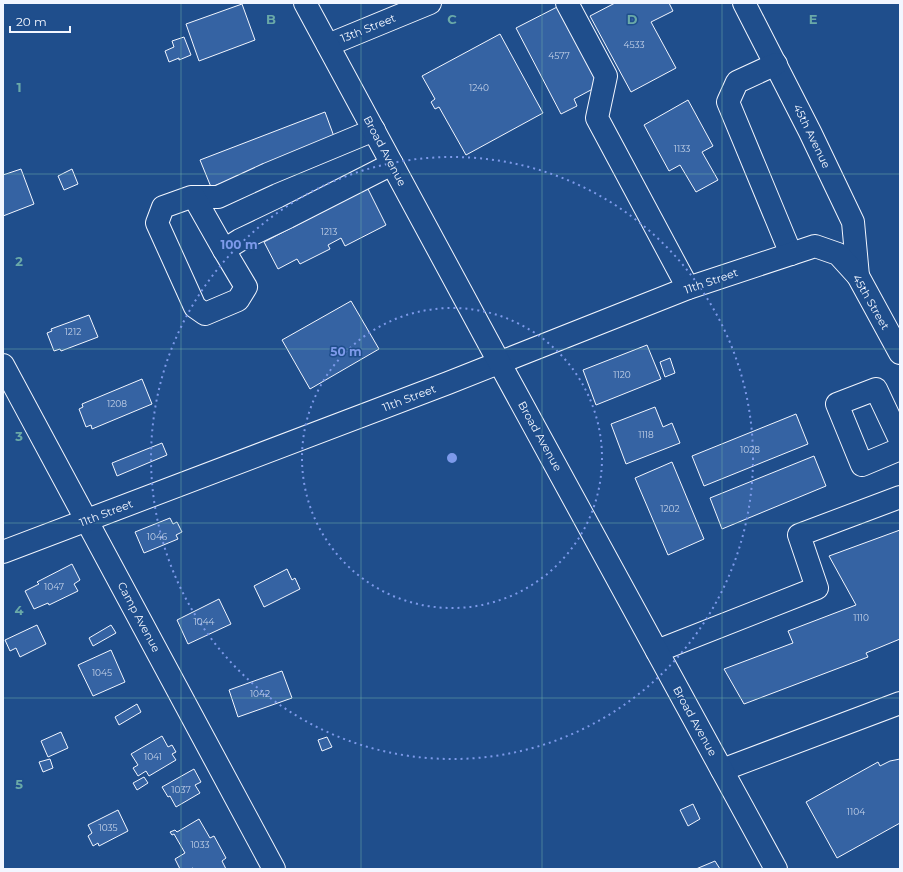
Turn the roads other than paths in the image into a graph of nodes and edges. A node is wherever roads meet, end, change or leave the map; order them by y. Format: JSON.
{"nodes":[{"id":1,"x":305,"y":3,"type":"edge"},
{"id":2,"x":430,"y":3,"type":"edge"},
{"id":3,"x":567,"y":3,"type":"edge"},
{"id":4,"x":744,"y":3,"type":"edge"},
{"id":5,"x":328,"y":44,"type":"junction"},
{"id":6,"x":776,"y":64,"type":"junction"},
{"id":7,"x":374,"y":130,"type":"junction"},
{"id":8,"x":392,"y":164,"type":"junction"},
{"id":9,"x":194,"y":197,"type":"junction"},
{"id":10,"x":815,"y":246,"type":"joint"},
{"id":11,"x":224,"y":250,"type":"junction"},
{"id":12,"x":791,"y":254,"type":"junction"},
{"id":13,"x":858,"y":276,"type":"junction"},
{"id":14,"x":688,"y":288,"type":"junction"},
{"id":15,"x":900,"y":353,"type":"edge"},
{"id":16,"x":499,"y":362,"type":"junction"},
{"id":17,"x":3,"y":365,"type":"edge"},
{"id":18,"x":895,"y":414,"type":"edge"},
{"id":19,"x":900,"y":440,"type":"edge"},
{"id":20,"x":900,"y":449,"type":"edge"},
{"id":21,"x":900,"y":497,"type":"edge"},
{"id":22,"x":87,"y":521,"type":"junction"},
{"id":23,"x":3,"y":552,"type":"edge"},
{"id":24,"x":657,"y":651,"type":"junction"},
{"id":25,"x":900,"y":703,"type":"edge"},
{"id":26,"x":722,"y":770,"type":"junction"},
{"id":27,"x":274,"y":869,"type":"edge"},
{"id":28,"x":776,"y":869,"type":"edge"}],
"edges":[{"from":1,"to":5,"type":"street","name":"Broad Avenue"},
{"from":2,"to":5,"type":"street","name":"13th Street"},
{"from":3,"to":14,"type":"street"},
{"from":4,"to":6,"type":"street","name":"45th Avenue"},
{"from":5,"to":7,"type":"street","name":"Broad Avenue"},
{"from":6,"to":12,"type":"street"},
{"from":6,"to":13,"type":"street","name":"45th Avenue"},
{"from":7,"to":8,"type":"street","name":"Broad Avenue"},
{"from":7,"to":9,"type":"street"},
{"from":8,"to":11,"type":"street"},
{"from":8,"to":16,"type":"street","name":"Broad Avenue"},
{"from":9,"to":11,"type":"street"},
{"from":9,"to":11,"type":"street"},
{"from":10,"to":12,"type":"street","name":"11th Street"},
{"from":10,"to":13,"type":"street","name":"45th Street"},
{"from":12,"to":14,"type":"street","name":"11th Street"},
{"from":13,"to":15,"type":"street","name":"45th Street"},
{"from":14,"to":16,"type":"street","name":"11th Street"},
{"from":16,"to":22,"type":"street","name":"11th Street"},
{"from":16,"to":24,"type":"street","name":"Broad Avenue"},
{"from":17,"to":22,"type":"street","name":"Camp Avenue"},
{"from":18,"to":19,"type":"street"},
{"from":18,"to":20,"type":"street"},
{"from":21,"to":24,"type":"street"},
{"from":22,"to":23,"type":"street","name":"11th Street"},
{"from":22,"to":27,"type":"street","name":"Camp Avenue"},
{"from":24,"to":26,"type":"street","name":"Broad Avenue"},
{"from":25,"to":26,"type":"street"},
{"from":26,"to":28,"type":"street","name":"Broad Avenue"}]}
